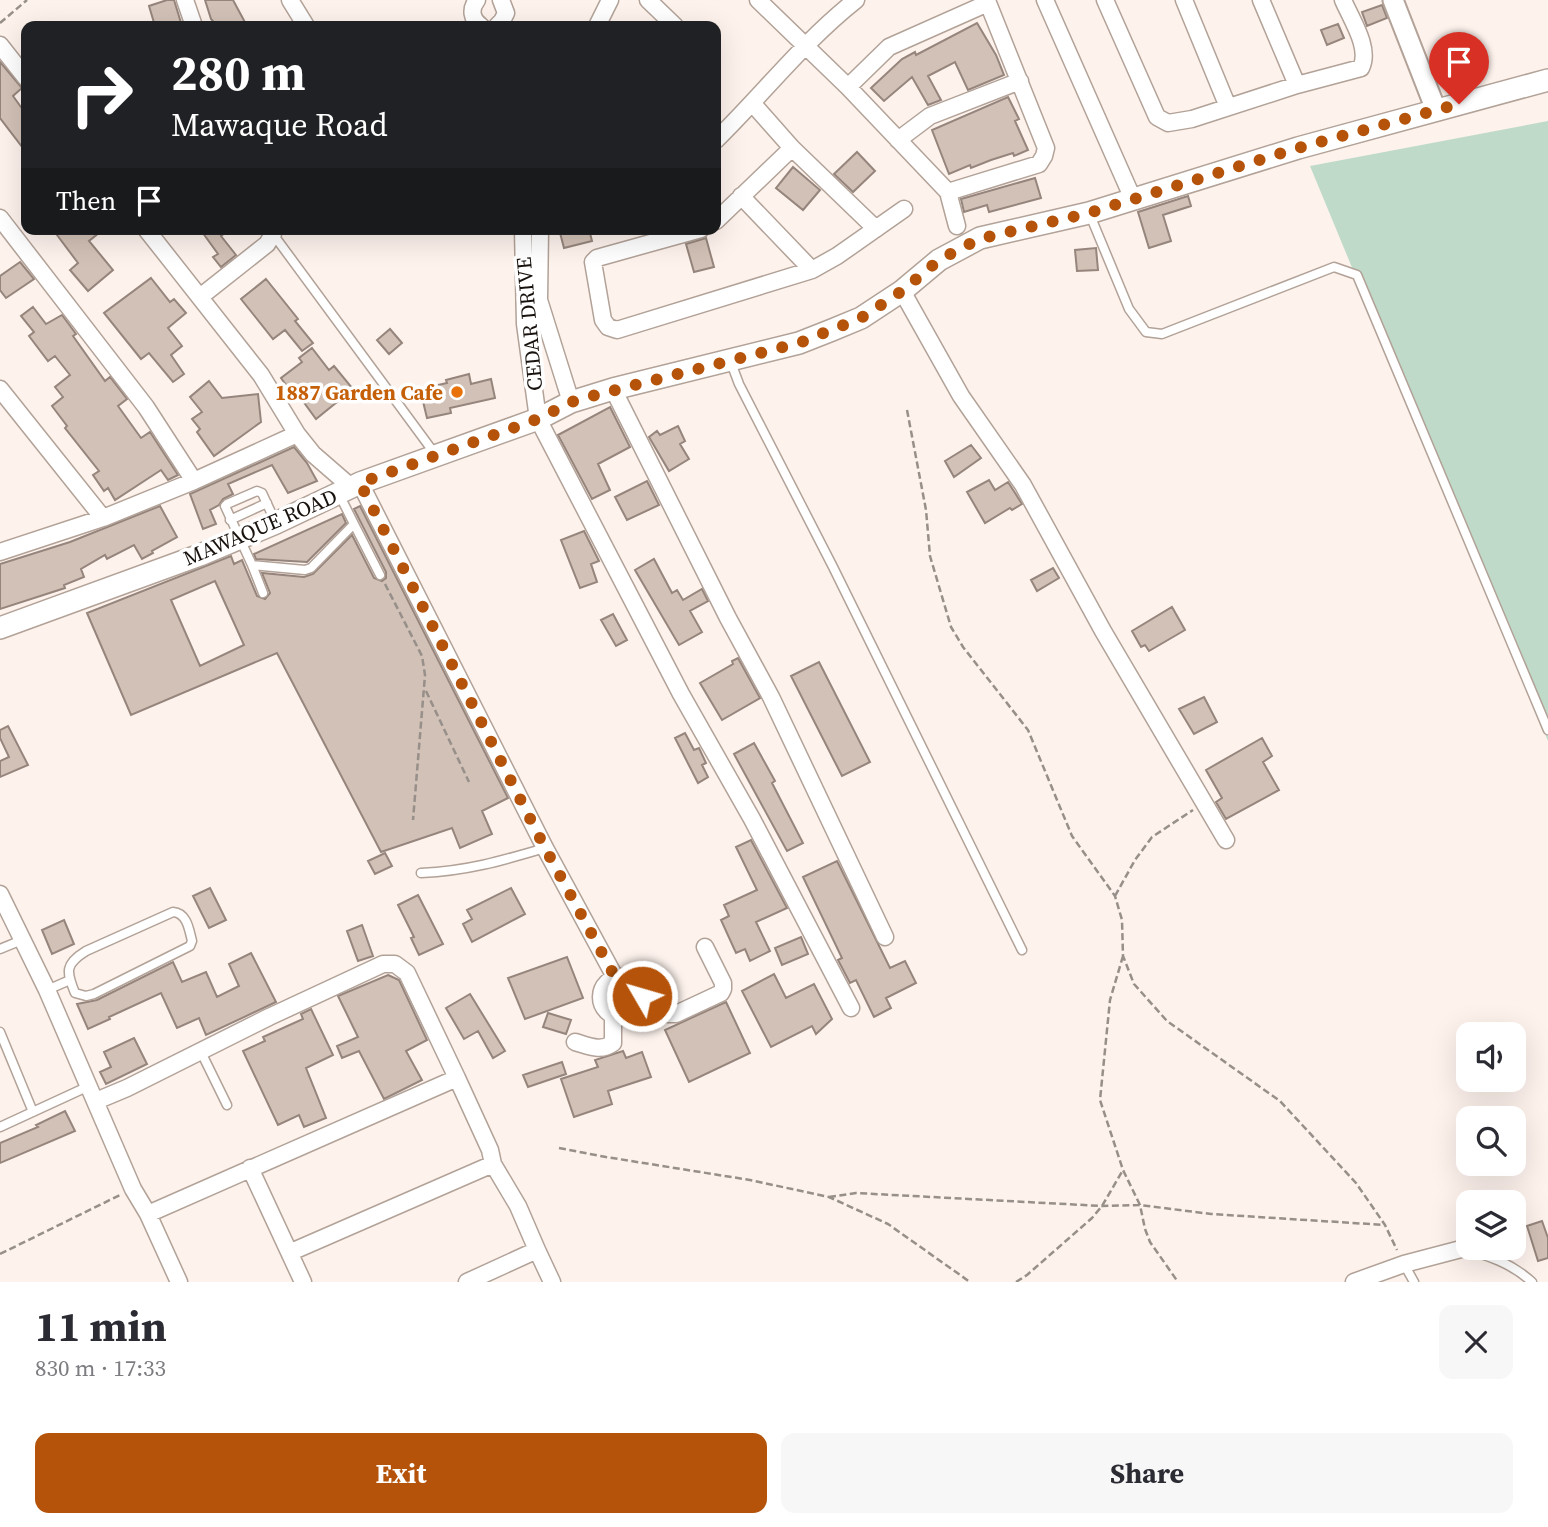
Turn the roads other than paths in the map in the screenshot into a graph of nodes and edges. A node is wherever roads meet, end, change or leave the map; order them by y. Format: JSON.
{"nodes":[{"id":1,"x":185,"y":0,"type":"edge"},
{"id":2,"x":290,"y":0,"type":"edge"},
{"id":3,"x":477,"y":0,"type":"edge"},
{"id":4,"x":501,"y":0,"type":"edge"},
{"id":5,"x":610,"y":0,"type":"edge"},
{"id":6,"x":648,"y":0,"type":"edge"},
{"id":7,"x":856,"y":0,"type":"edge"},
{"id":8,"x":1045,"y":0,"type":"edge"},
{"id":9,"x":1105,"y":0,"type":"edge"},
{"id":10,"x":1184,"y":0,"type":"edge"},
{"id":11,"x":1261,"y":0,"type":"edge"},
{"id":12,"x":1343,"y":0,"type":"edge"},
{"id":13,"x":1392,"y":0,"type":"edge"},
{"id":14,"x":990,"y":1,"type":"edge"},
{"id":15,"x":764,"y":2,"type":"edge"},
{"id":16,"x":192,"y":21,"type":"edge"},
{"id":17,"x":303,"y":21,"type":"edge"},
{"id":18,"x":473,"y":21,"type":"edge"},
{"id":19,"x":506,"y":21,"type":"edge"},
{"id":20,"x":600,"y":21,"type":"edge"},
{"id":21,"x":669,"y":21,"type":"edge"},
{"id":22,"x":0,"y":45,"type":"edge"},
{"id":23,"x":805,"y":47,"type":"junction"},
{"id":24,"x":21,"y":72,"type":"edge"},
{"id":25,"x":1548,"y":80,"type":"edge"},
{"id":26,"x":1020,"y":81,"type":"junction"},
{"id":27,"x":1297,"y":85,"type":"junction"},
{"id":28,"x":848,"y":87,"type":"junction"},
{"id":29,"x":753,"y":104,"type":"junction"},
{"id":30,"x":1228,"y":107,"type":"junction"},
{"id":31,"x":1436,"y":110,"type":"junction"},
{"id":32,"x":721,"y":135,"type":"edge"},
{"id":33,"x":898,"y":140,"type":"junction"},
{"id":34,"x":792,"y":148,"type":"junction"},
{"id":35,"x":948,"y":192,"type":"junction"},
{"id":36,"x":741,"y":196,"type":"junction"},
{"id":37,"x":1133,"y":199,"type":"junction"},
{"id":38,"x":904,"y":209,"type":"dead end"},
{"id":39,"x":1089,"y":213,"type":"junction"},
{"id":40,"x":0,"y":218,"type":"edge"},
{"id":41,"x":721,"y":218,"type":"edge"},
{"id":42,"x":957,"y":226,"type":"dead end"},
{"id":43,"x":876,"y":229,"type":"junction"},
{"id":44,"x":151,"y":235,"type":"edge"},
{"id":45,"x":271,"y":235,"type":"edge"},
{"id":46,"x":274,"y":235,"type":"edge"},
{"id":47,"x":523,"y":235,"type":"edge"},
{"id":48,"x":540,"y":235,"type":"edge"},
{"id":49,"x":679,"y":235,"type":"edge"},
{"id":50,"x":812,"y":270,"type":"junction"},
{"id":51,"x":902,"y":291,"type":"junction"},
{"id":52,"x":200,"y":297,"type":"junction"},
{"id":53,"x":730,"y":360,"type":"junction"},
{"id":54,"x":0,"y":389,"type":"edge"},
{"id":55,"x":613,"y":389,"type":"junction"},
{"id":56,"x":571,"y":402,"type":"junction"},
{"id":57,"x":538,"y":419,"type":"junction"},
{"id":58,"x":297,"y":434,"type":"junction"},
{"id":59,"x":436,"y":455,"type":"junction"},
{"id":60,"x":194,"y":481,"type":"junction"},
{"id":61,"x":350,"y":488,"type":"junction"},
{"id":62,"x":267,"y":503,"type":"junction"},
{"id":63,"x":103,"y":518,"type":"junction"},
{"id":64,"x":276,"y":523,"type":"junction"},
{"id":65,"x":354,"y":524,"type":"junction"},
{"id":66,"x":235,"y":529,"type":"junction"},
{"id":67,"x":0,"y":552,"type":"edge"},
{"id":68,"x":252,"y":565,"type":"junction"},
{"id":69,"x":380,"y":575,"type":"road end"},
{"id":70,"x":263,"y":593,"type":"dead end"},
{"id":71,"x":0,"y":628,"type":"edge"},
{"id":72,"x":1548,"y":730,"type":"edge"},
{"id":73,"x":1226,"y":840,"type":"dead end"},
{"id":74,"x":545,"y":848,"type":"junction"},
{"id":75,"x":421,"y":873,"type":"dead end"},
{"id":76,"x":0,"y":894,"type":"edge"},
{"id":77,"x":885,"y":937,"type":"dead end"},
{"id":78,"x":22,"y":940,"type":"junction"},
{"id":79,"x":705,"y":947,"type":"dead end"},
{"id":80,"x":0,"y":949,"type":"edge"},
{"id":81,"x":1022,"y":950,"type":"dead end"},
{"id":82,"x":615,"y":977,"type":"junction"},
{"id":83,"x":70,"y":980,"type":"junction"},
{"id":84,"x":47,"y":990,"type":"junction"},
{"id":85,"x":641,"y":1005,"type":"junction"},
{"id":86,"x":851,"y":1008,"type":"dead end"},
{"id":87,"x":613,"y":1016,"type":"junction"},
{"id":88,"x":0,"y":1032,"type":"edge"},
{"id":89,"x":575,"y":1042,"type":"dead end"},
{"id":90,"x":3,"y":1049,"type":"edge"},
{"id":91,"x":201,"y":1052,"type":"junction"},
{"id":92,"x":457,"y":1078,"type":"junction"},
{"id":93,"x":93,"y":1093,"type":"junction"},
{"id":94,"x":227,"y":1105,"type":"dead end"},
{"id":95,"x":33,"y":1112,"type":"junction"},
{"id":96,"x":0,"y":1127,"type":"edge"},
{"id":97,"x":493,"y":1164,"type":"junction"},
{"id":98,"x":250,"y":1168,"type":"junction"},
{"id":99,"x":148,"y":1214,"type":"junction"},
{"id":100,"x":537,"y":1250,"type":"junction"},
{"id":101,"x":1456,"y":1250,"type":"edge"},
{"id":102,"x":291,"y":1252,"type":"junction"},
{"id":103,"x":1499,"y":1260,"type":"edge"},
{"id":104,"x":1404,"y":1264,"type":"junction"},
{"id":105,"x":179,"y":1282,"type":"edge"},
{"id":106,"x":303,"y":1282,"type":"edge"},
{"id":107,"x":467,"y":1282,"type":"edge"},
{"id":108,"x":552,"y":1282,"type":"edge"},
{"id":109,"x":1354,"y":1282,"type":"edge"},
{"id":110,"x":1414,"y":1282,"type":"edge"},
{"id":111,"x":1532,"y":1282,"type":"edge"}],
"edges":[{"from":1,"to":16,"type":"street"},
{"from":2,"to":17,"type":"street"},
{"from":3,"to":18,"type":"street"},
{"from":4,"to":19,"type":"street"},
{"from":5,"to":20,"type":"street"},
{"from":6,"to":21,"type":"street"},
{"from":7,"to":23,"type":"street"},
{"from":8,"to":37,"type":"street"},
{"from":9,"to":30,"type":"street"},
{"from":10,"to":30,"type":"street"},
{"from":11,"to":27,"type":"street"},
{"from":12,"to":27,"type":"street"},
{"from":13,"to":31,"type":"street"},
{"from":14,"to":26,"type":"street"},
{"from":14,"to":28,"type":"street"},
{"from":15,"to":23,"type":"street"},
{"from":22,"to":24,"type":"street"},
{"from":23,"to":28,"type":"street"},
{"from":23,"to":29,"type":"street"},
{"from":25,"to":31,"type":"main road","name":"MAWAQUE ROAD"},
{"from":26,"to":33,"type":"street"},
{"from":26,"to":35,"type":"street"},
{"from":27,"to":30,"type":"street"},
{"from":28,"to":33,"type":"street"},
{"from":29,"to":32,"type":"street"},
{"from":29,"to":34,"type":"street"},
{"from":31,"to":37,"type":"main road","name":"MAWAQUE ROAD"},
{"from":33,"to":35,"type":"street"},
{"from":34,"to":36,"type":"street"},
{"from":34,"to":43,"type":"street"},
{"from":35,"to":42,"type":"street"},
{"from":36,"to":41,"type":"street"},
{"from":36,"to":50,"type":"street"},
{"from":37,"to":39,"type":"main road","name":"MAWAQUE ROAD"},
{"from":38,"to":43,"type":"street"},
{"from":39,"to":51,"type":"main road","name":"MAWAQUE ROAD"},
{"from":39,"to":72,"type":"lane"},
{"from":40,"to":60,"type":"street"},
{"from":43,"to":50,"type":"street"},
{"from":44,"to":52,"type":"street"},
{"from":45,"to":52,"type":"street"},
{"from":46,"to":59,"type":"lane"},
{"from":47,"to":57,"type":"street","name":"CEDAR DRIVE"},
{"from":48,"to":56,"type":"street","name":"CEDAR DRIVE"},
{"from":49,"to":50,"type":"street"},
{"from":51,"to":53,"type":"main road","name":"MAWAQUE ROAD"},
{"from":51,"to":73,"type":"street"},
{"from":52,"to":58,"type":"street"},
{"from":53,"to":55,"type":"main road","name":"MAWAQUE ROAD"},
{"from":53,"to":81,"type":"lane"},
{"from":54,"to":63,"type":"street"},
{"from":55,"to":56,"type":"main road","name":"MAWAQUE ROAD"},
{"from":55,"to":77,"type":"street"},
{"from":56,"to":57,"type":"main road","name":"MAWAQUE ROAD"},
{"from":57,"to":59,"type":"main road","name":"MAWAQUE ROAD"},
{"from":57,"to":86,"type":"street","name":"CEDAR DRIVE"},
{"from":58,"to":60,"type":"street"},
{"from":58,"to":61,"type":"street"},
{"from":59,"to":61,"type":"main road","name":"MAWAQUE ROAD"},
{"from":60,"to":63,"type":"street"},
{"from":61,"to":64,"type":"main road","name":"MAWAQUE ROAD"},
{"from":61,"to":65,"type":"lane"},
{"from":61,"to":74,"type":"street"},
{"from":62,"to":64,"type":"lane"},
{"from":62,"to":66,"type":"lane"},
{"from":62,"to":66,"type":"lane"},
{"from":63,"to":67,"type":"street"},
{"from":64,"to":66,"type":"main road","name":"MAWAQUE ROAD"},
{"from":65,"to":68,"type":"lane"},
{"from":65,"to":69,"type":"lane"},
{"from":66,"to":68,"type":"lane"},
{"from":66,"to":71,"type":"main road","name":"MAWAQUE ROAD"},
{"from":68,"to":70,"type":"lane"},
{"from":74,"to":75,"type":"lane"},
{"from":74,"to":82,"type":"street"},
{"from":76,"to":78,"type":"street"},
{"from":78,"to":80,"type":"lane"},
{"from":78,"to":84,"type":"street"},
{"from":79,"to":85,"type":"street"},
{"from":82,"to":85,"type":"street"},
{"from":82,"to":87,"type":"street"},
{"from":83,"to":83,"type":"lane"},
{"from":83,"to":84,"type":"lane"},
{"from":84,"to":93,"type":"street"},
{"from":85,"to":87,"type":"street"},
{"from":87,"to":89,"type":"street"},
{"from":88,"to":90,"type":"lane"},
{"from":90,"to":95,"type":"lane"},
{"from":91,"to":92,"type":"street"},
{"from":91,"to":93,"type":"street"},
{"from":91,"to":94,"type":"lane"},
{"from":92,"to":97,"type":"street"},
{"from":92,"to":98,"type":"street"},
{"from":93,"to":95,"type":"lane"},
{"from":93,"to":99,"type":"street"},
{"from":95,"to":96,"type":"lane"},
{"from":97,"to":100,"type":"street"},
{"from":97,"to":102,"type":"street"},
{"from":98,"to":99,"type":"street"},
{"from":98,"to":102,"type":"street"},
{"from":99,"to":105,"type":"street"},
{"from":100,"to":107,"type":"street"},
{"from":100,"to":108,"type":"street"},
{"from":101,"to":104,"type":"street"},
{"from":102,"to":106,"type":"street"},
{"from":103,"to":111,"type":"lane"},
{"from":104,"to":109,"type":"street"},
{"from":104,"to":110,"type":"lane"}]}
